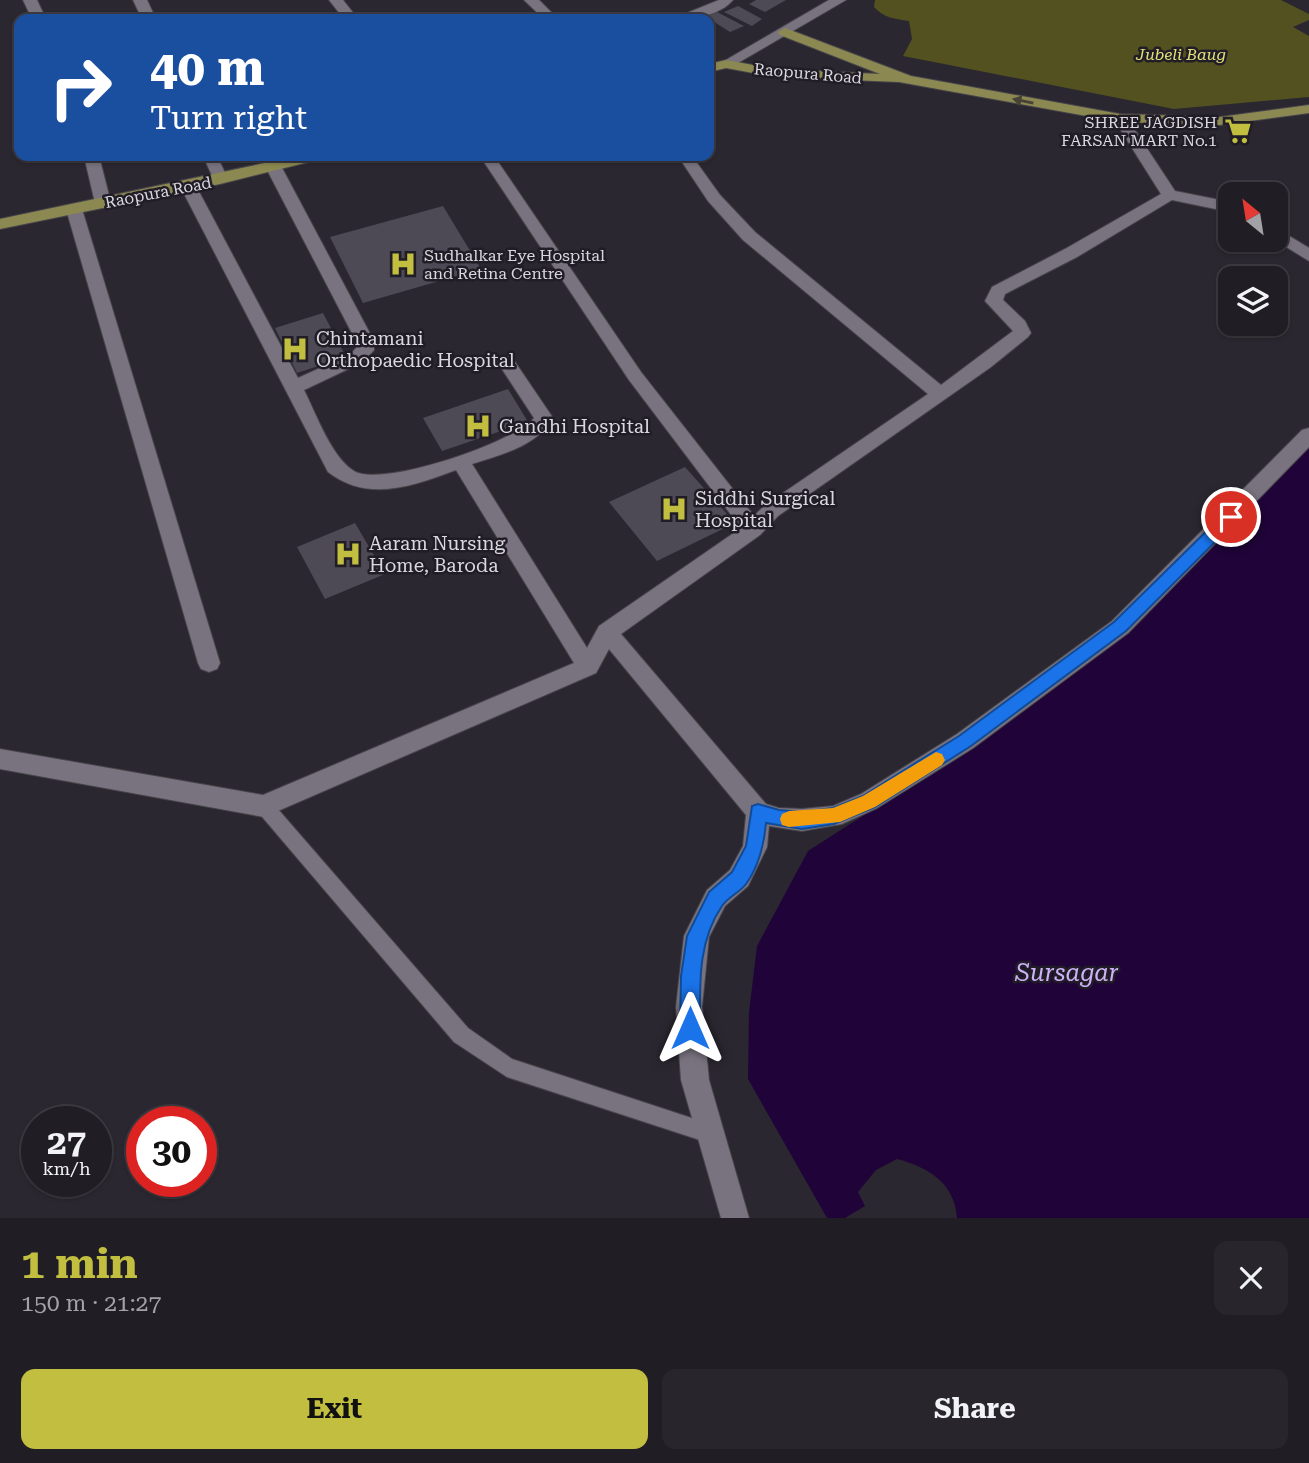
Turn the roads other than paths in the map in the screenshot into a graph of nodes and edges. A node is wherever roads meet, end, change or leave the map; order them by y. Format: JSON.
{"nodes":[{"id":1,"x":336,"y":0,"type":"edge"},
{"id":2,"x":531,"y":0,"type":"edge"},
{"id":3,"x":726,"y":0,"type":"edge"},
{"id":4,"x":839,"y":0,"type":"edge"},
{"id":5,"x":347,"y":14,"type":"edge"},
{"id":6,"x":546,"y":14,"type":"edge"},
{"id":7,"x":695,"y":14,"type":"edge"},
{"id":8,"x":785,"y":32,"type":"junction"},
{"id":9,"x":726,"y":64,"type":"junction"},
{"id":10,"x":714,"y":67,"type":"edge"},
{"id":11,"x":908,"y":79,"type":"junction"},
{"id":12,"x":1309,"y":109,"type":"edge"},
{"id":13,"x":1120,"y":118,"type":"junction"},
{"id":14,"x":92,"y":161,"type":"edge"},
{"id":15,"x":213,"y":161,"type":"edge"},
{"id":16,"x":294,"y":161,"type":"edge"},
{"id":17,"x":489,"y":161,"type":"edge"},
{"id":18,"x":689,"y":161,"type":"edge"},
{"id":19,"x":273,"y":166,"type":"junction"},
{"id":20,"x":220,"y":180,"type":"junction"},
{"id":21,"x":188,"y":186,"type":"junction"},
{"id":22,"x":1170,"y":195,"type":"junction"},
{"id":23,"x":103,"y":203,"type":"junction"},
{"id":24,"x":1218,"y":205,"type":"edge"},
{"id":25,"x":74,"y":209,"type":"junction"},
{"id":26,"x":0,"y":224,"type":"edge"},
{"id":27,"x":1288,"y":241,"type":"edge"},
{"id":28,"x":1309,"y":256,"type":"edge"},
{"id":29,"x":505,"y":360,"type":"dead end"},
{"id":30,"x":293,"y":388,"type":"junction"},
{"id":31,"x":940,"y":394,"type":"junction"},
{"id":32,"x":1309,"y":435,"type":"edge"},
{"id":33,"x":460,"y":461,"type":"junction"},
{"id":34,"x":753,"y":530,"type":"junction"},
{"id":35,"x":607,"y":632,"type":"junction"},
{"id":36,"x":209,"y":663,"type":"dead end"},
{"id":37,"x":588,"y":667,"type":"junction"},
{"id":38,"x":0,"y":759,"type":"edge"},
{"id":39,"x":264,"y":806,"type":"junction"},
{"id":40,"x":758,"y":812,"type":"junction"},
{"id":41,"x":709,"y":1133,"type":"junction"},
{"id":42,"x":735,"y":1218,"type":"edge"}],
"edges":[{"from":1,"to":5,"type":"street"},
{"from":2,"to":6,"type":"street"},
{"from":3,"to":7,"type":"street"},
{"from":4,"to":8,"type":"street"},
{"from":8,"to":9,"type":"street"},
{"from":8,"to":11,"type":"main road"},
{"from":9,"to":10,"type":"main road","name":"Raopura Road"},
{"from":9,"to":11,"type":"main road","name":"Raopura Road"},
{"from":13,"to":11,"type":"main road","one_way":true},
{"from":12,"to":13,"type":"main road"},
{"from":13,"to":22,"type":"street"},
{"from":14,"to":23,"type":"street"},
{"from":15,"to":20,"type":"street"},
{"from":16,"to":19,"type":"main road","name":"Raopura Road"},
{"from":17,"to":34,"type":"street"},
{"from":18,"to":31,"type":"street"},
{"from":19,"to":20,"type":"main road","name":"Raopura Road"},
{"from":19,"to":30,"type":"street"},
{"from":20,"to":21,"type":"main road","name":"Raopura Road"},
{"from":21,"to":23,"type":"main road","name":"Raopura Road"},
{"from":21,"to":30,"type":"street"},
{"from":22,"to":24,"type":"street"},
{"from":22,"to":31,"type":"street"},
{"from":23,"to":25,"type":"main road","name":"Raopura Road"},
{"from":25,"to":26,"type":"main road","name":"Raopura Road"},
{"from":25,"to":36,"type":"street"},
{"from":27,"to":28,"type":"street"},
{"from":29,"to":33,"type":"street"},
{"from":30,"to":33,"type":"street"},
{"from":31,"to":34,"type":"street"},
{"from":32,"to":40,"type":"street"},
{"from":33,"to":37,"type":"street"},
{"from":34,"to":35,"type":"street"},
{"from":35,"to":37,"type":"street"},
{"from":35,"to":40,"type":"street"},
{"from":37,"to":39,"type":"street"},
{"from":38,"to":39,"type":"street"},
{"from":39,"to":41,"type":"lane"},
{"from":40,"to":41,"type":"street"},
{"from":41,"to":42,"type":"street"}]}
